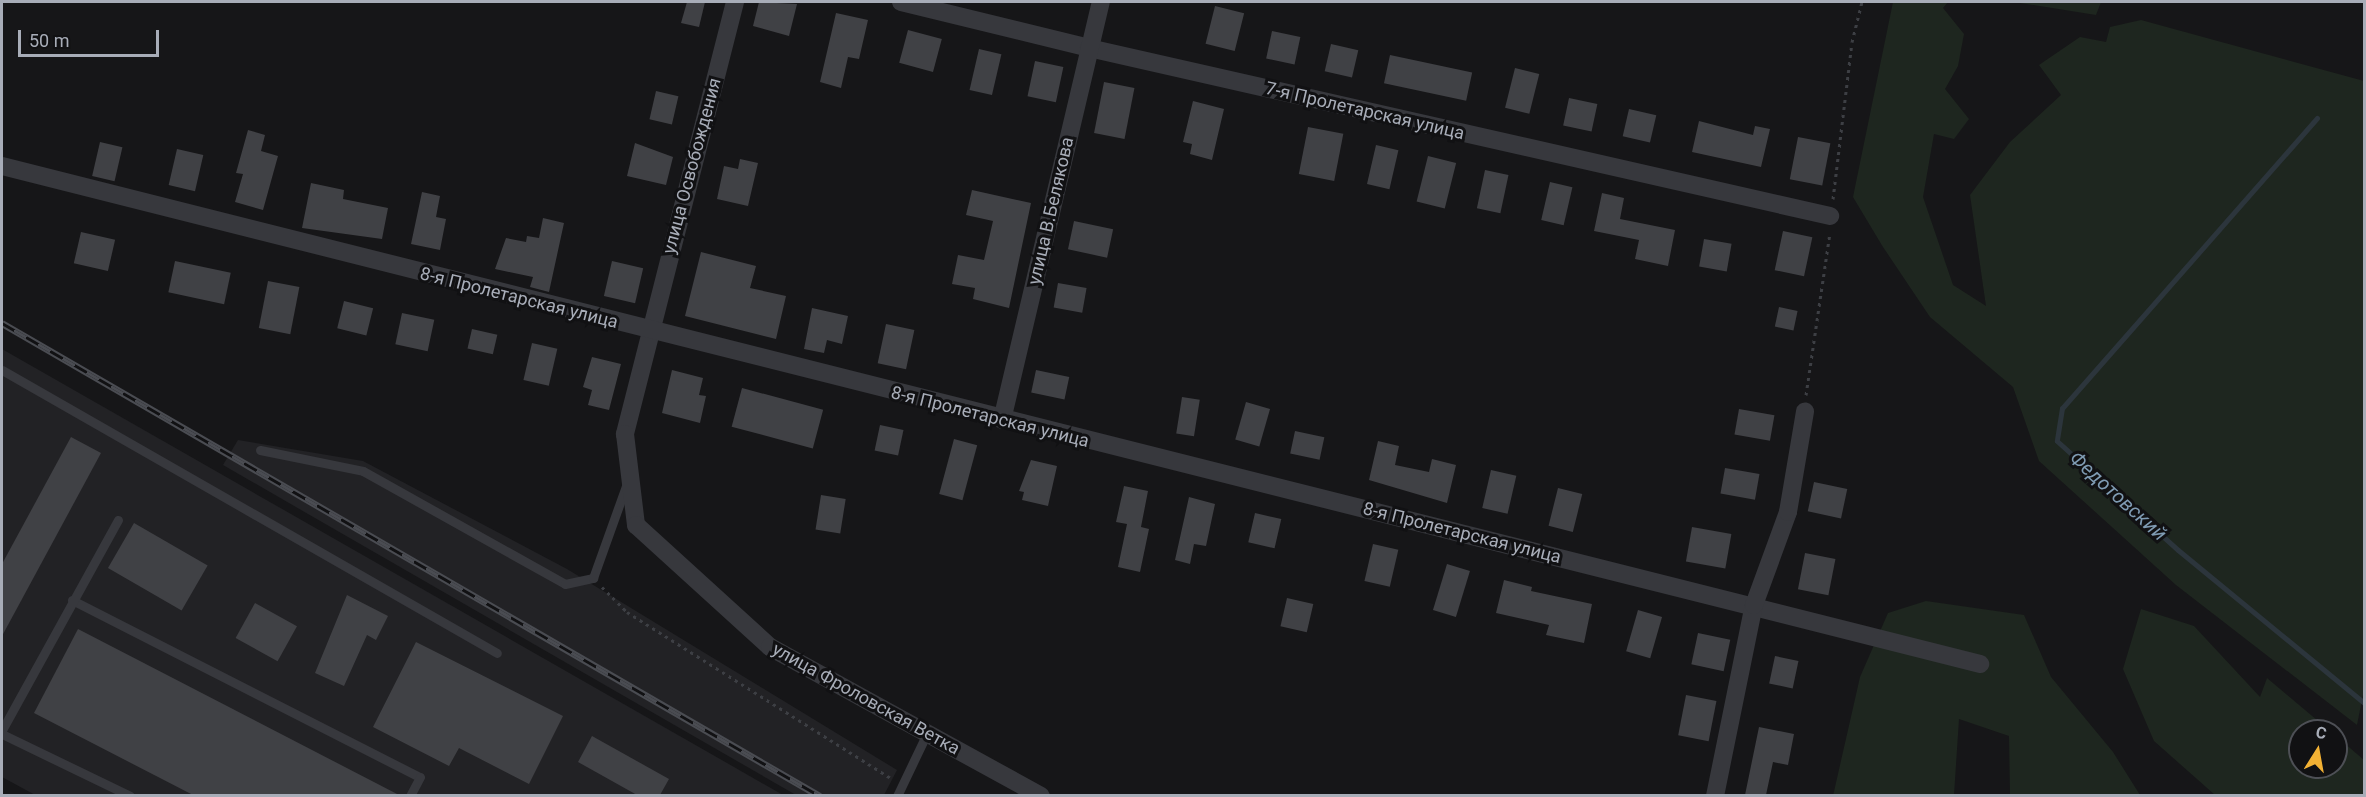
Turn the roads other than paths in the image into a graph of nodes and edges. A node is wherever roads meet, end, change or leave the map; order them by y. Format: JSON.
{"nodes":[{"id":1,"x":735,"y":2,"type":"edge"},
{"id":2,"x":902,"y":2,"type":"edge"},
{"id":3,"x":1101,"y":2,"type":"edge"},
{"id":4,"x":1089,"y":48,"type":"junction"},
{"id":5,"x":2,"y":166,"type":"edge"},
{"id":6,"x":1830,"y":216,"type":"dead end"},
{"id":7,"x":650,"y":331,"type":"junction"},
{"id":8,"x":2,"y":370,"type":"edge"},
{"id":9,"x":1805,"y":411,"type":"dead end"},
{"id":10,"x":1002,"y":420,"type":"junction"},
{"id":11,"x":260,"y":450,"type":"dead end"},
{"id":12,"x":630,"y":475,"type":"junction"},
{"id":13,"x":118,"y":520,"type":"dead end"},
{"id":14,"x":72,"y":600,"type":"junction"},
{"id":15,"x":1754,"y":605,"type":"junction"},
{"id":16,"x":497,"y":653,"type":"dead end"},
{"id":17,"x":1980,"y":664,"type":"dead end"},
{"id":18,"x":2,"y":732,"type":"edge"},
{"id":19,"x":927,"y":733,"type":"junction"},
{"id":20,"x":130,"y":795,"type":"edge"},
{"id":21,"x":410,"y":795,"type":"edge"},
{"id":22,"x":897,"y":795,"type":"edge"},
{"id":23,"x":1041,"y":795,"type":"edge"},
{"id":24,"x":1715,"y":795,"type":"edge"}],
"edges":[{"from":1,"to":7,"type":"street","name":"улица Освобождения"},
{"from":2,"to":4,"type":"street","name":"7-я Пролетарская улица"},
{"from":3,"to":4,"type":"street","name":"улица В.Белякова"},
{"from":4,"to":6,"type":"street","name":"7-я Пролетарская улица"},
{"from":4,"to":10,"type":"street","name":"улица В.Белякова"},
{"from":5,"to":7,"type":"street","name":"8-я Пролетарская улица"},
{"from":7,"to":10,"type":"street","name":"8-я Пролетарская улица"},
{"from":7,"to":12,"type":"street","name":"улица Фроловская Ветка"},
{"from":8,"to":16,"type":"lane"},
{"from":9,"to":15,"type":"street"},
{"from":10,"to":15,"type":"street","name":"8-я Пролетарская улица"},
{"from":11,"to":12,"type":"lane"},
{"from":12,"to":19,"type":"street","name":"улица Фроловская Ветка"},
{"from":13,"to":14,"type":"lane"},
{"from":14,"to":18,"type":"lane"},
{"from":14,"to":21,"type":"lane"},
{"from":15,"to":17,"type":"street","name":"8-я Пролетарская улица"},
{"from":15,"to":24,"type":"street"},
{"from":18,"to":20,"type":"lane"},
{"from":19,"to":22,"type":"lane"},
{"from":19,"to":23,"type":"street","name":"улица Фроловская Ветка"}]}
